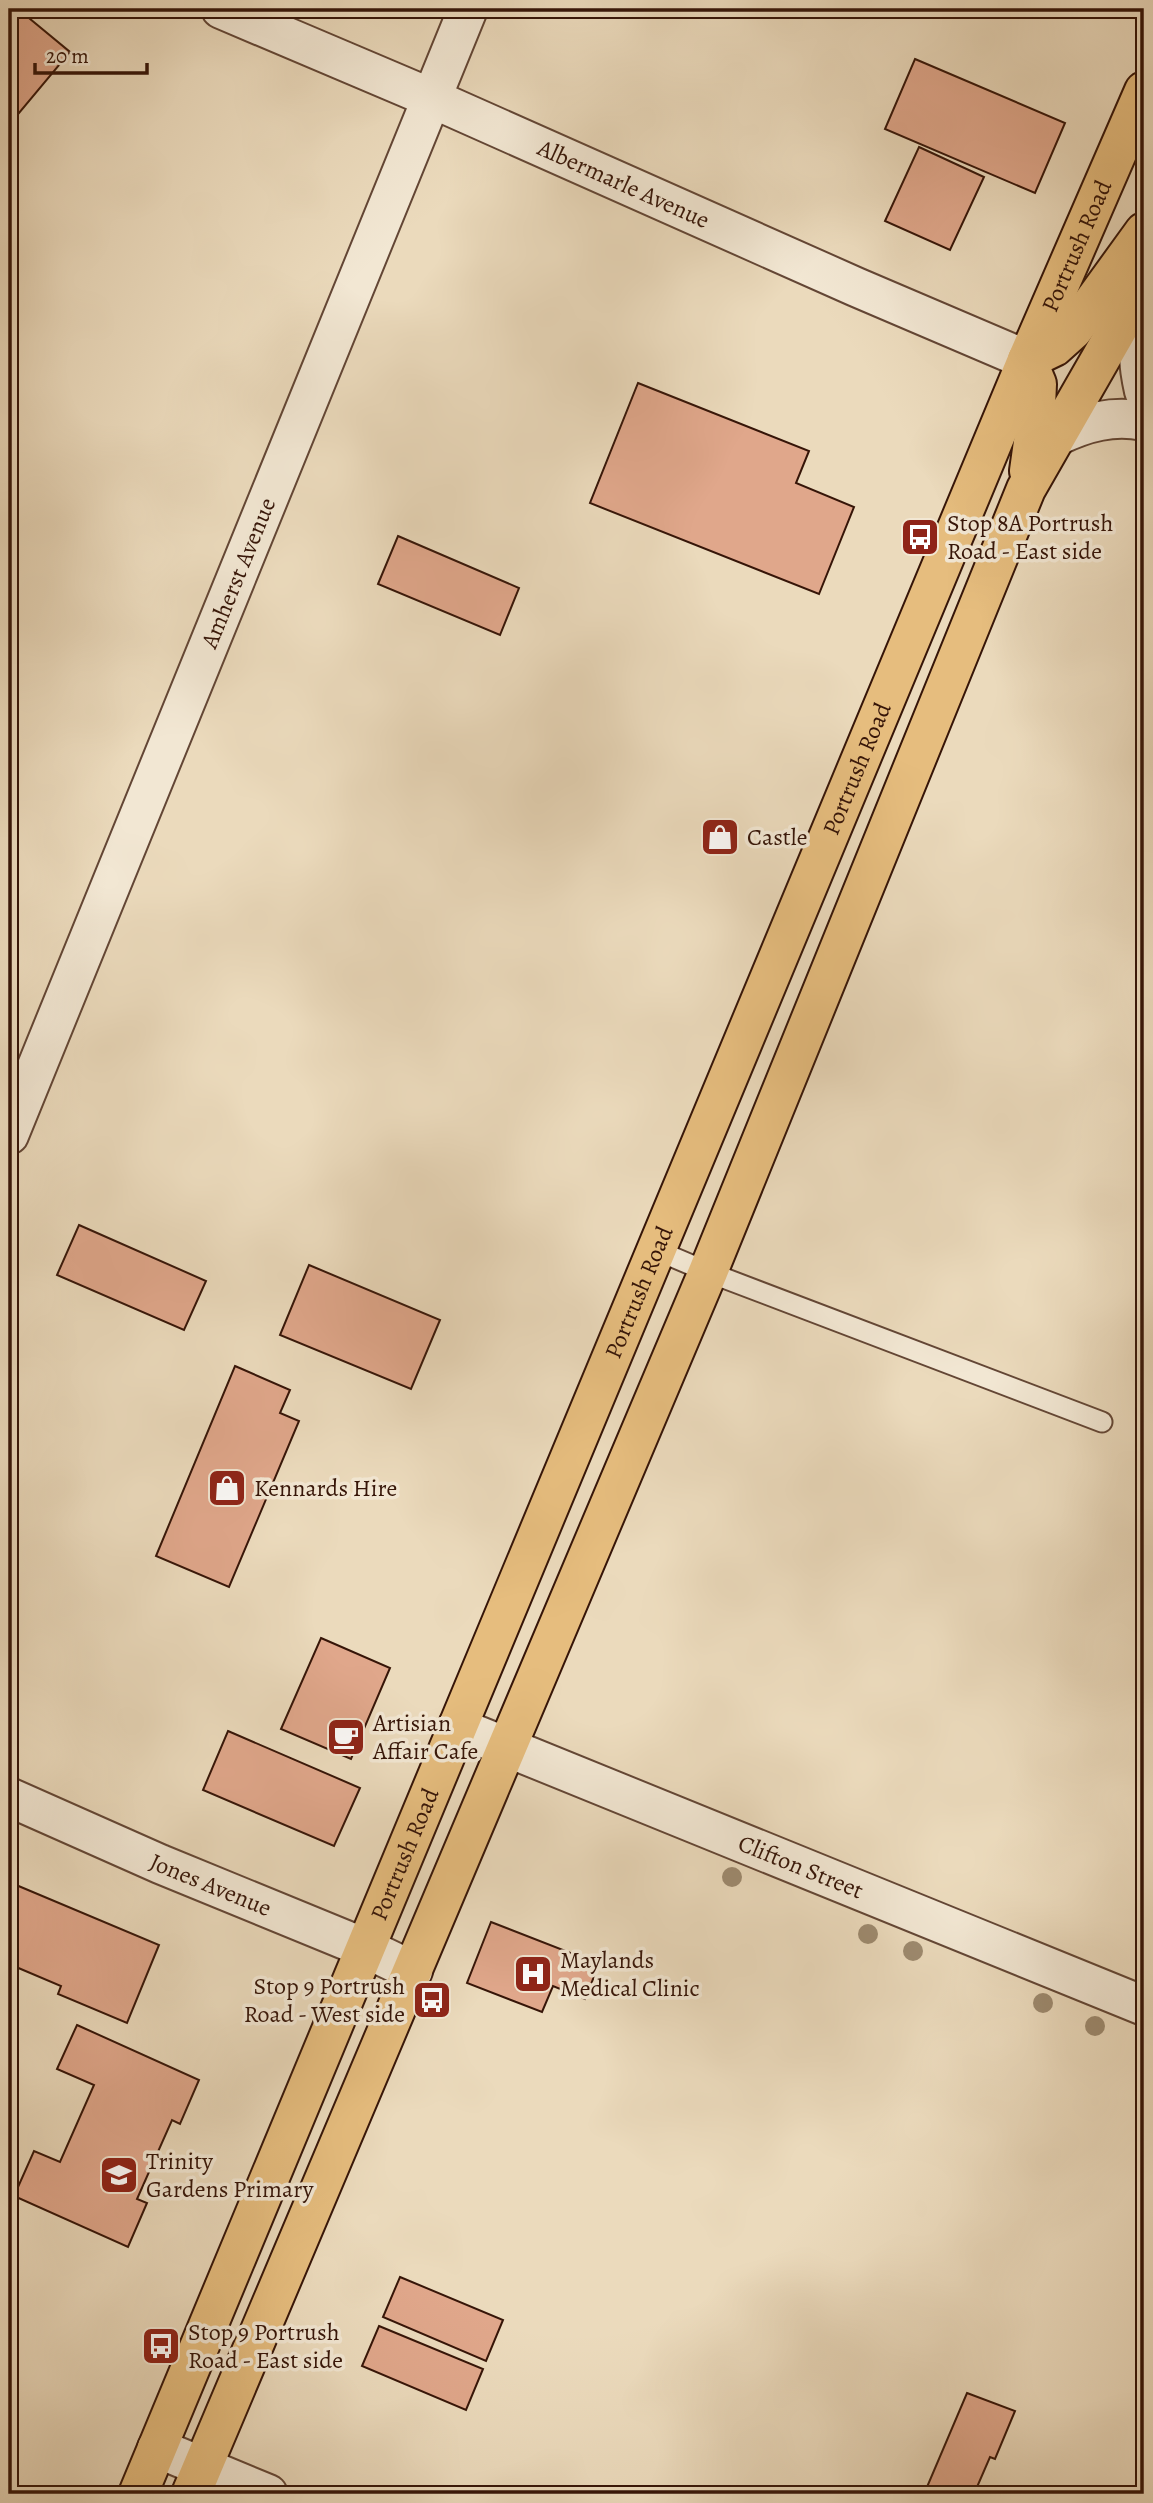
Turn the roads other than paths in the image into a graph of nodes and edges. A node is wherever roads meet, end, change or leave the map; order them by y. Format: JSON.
{"nodes":[{"id":1,"x":221,"y":9,"type":"edge"},
{"id":2,"x":468,"y":9,"type":"edge"},
{"id":3,"x":1144,"y":91,"type":"edge"},
{"id":4,"x":431,"y":97,"type":"junction"},
{"id":5,"x":1144,"y":232,"type":"edge"},
{"id":6,"x":1144,"y":283,"type":"edge"},
{"id":7,"x":1144,"y":322,"type":"edge"},
{"id":8,"x":1027,"y":360,"type":"junction"},
{"id":9,"x":1144,"y":391,"type":"edge"},
{"id":10,"x":1144,"y":421,"type":"edge"},
{"id":11,"x":1057,"y":436,"type":"junction"},
{"id":12,"x":1026,"y":489,"type":"junction"},
{"id":13,"x":9,"y":1135,"type":"edge"},
{"id":14,"x":656,"y":1250,"type":"junction"},
{"id":15,"x":708,"y":1272,"type":"junction"},
{"id":16,"x":1102,"y":1422,"type":"dead end"},
{"id":17,"x":457,"y":1727,"type":"junction"},
{"id":18,"x":507,"y":1747,"type":"junction"},
{"id":19,"x":9,"y":1797,"type":"edge"},
{"id":20,"x":365,"y":1948,"type":"junction"},
{"id":21,"x":413,"y":1971,"type":"junction"},
{"id":22,"x":1144,"y":2006,"type":"edge"},
{"id":23,"x":157,"y":2448,"type":"junction"},
{"id":24,"x":197,"y":2480,"type":"edge"},
{"id":25,"x":138,"y":2494,"type":"edge"},
{"id":26,"x":268,"y":2494,"type":"edge"}],
"edges":[{"from":1,"to":4,"type":"street","name":"Albermarle Avenue"},
{"from":2,"to":4,"type":"street","name":"Amherst Avenue"},
{"from":3,"to":8,"type":"highway","name":"Portrush Road"},
{"from":4,"to":8,"type":"street","name":"Albermarle Avenue"},
{"from":4,"to":13,"type":"street","name":"Amherst Avenue"},
{"from":5,"to":8,"type":"highway"},
{"from":6,"to":11,"type":"highway","name":"Portrush Road"},
{"from":7,"to":9,"type":"street"},
{"from":8,"to":12,"type":"highway"},
{"from":8,"to":14,"type":"highway","name":"Portrush Road"},
{"from":10,"to":11,"type":"street"},
{"from":11,"to":12,"type":"highway","name":"Portrush Road"},
{"from":12,"to":15,"type":"highway","name":"Portrush Road"},
{"from":14,"to":15,"type":"lane"},
{"from":14,"to":17,"type":"highway","name":"Portrush Road"},
{"from":15,"to":16,"type":"lane"},
{"from":15,"to":18,"type":"highway","name":"Portrush Road"},
{"from":17,"to":18,"type":"street","name":"Clifton Street"},
{"from":17,"to":20,"type":"highway","name":"Portrush Road"},
{"from":18,"to":21,"type":"highway","name":"Portrush Road"},
{"from":18,"to":22,"type":"street","name":"Clifton Street"},
{"from":19,"to":20,"type":"street","name":"Jones Avenue"},
{"from":20,"to":21,"type":"street","name":"Jones Avenue"},
{"from":20,"to":23,"type":"highway","name":"Portrush Road"},
{"from":21,"to":24,"type":"highway","name":"Portrush Road"},
{"from":23,"to":24,"type":"street"},
{"from":23,"to":25,"type":"highway","name":"Portrush Road"},
{"from":24,"to":26,"type":"street"}]}
